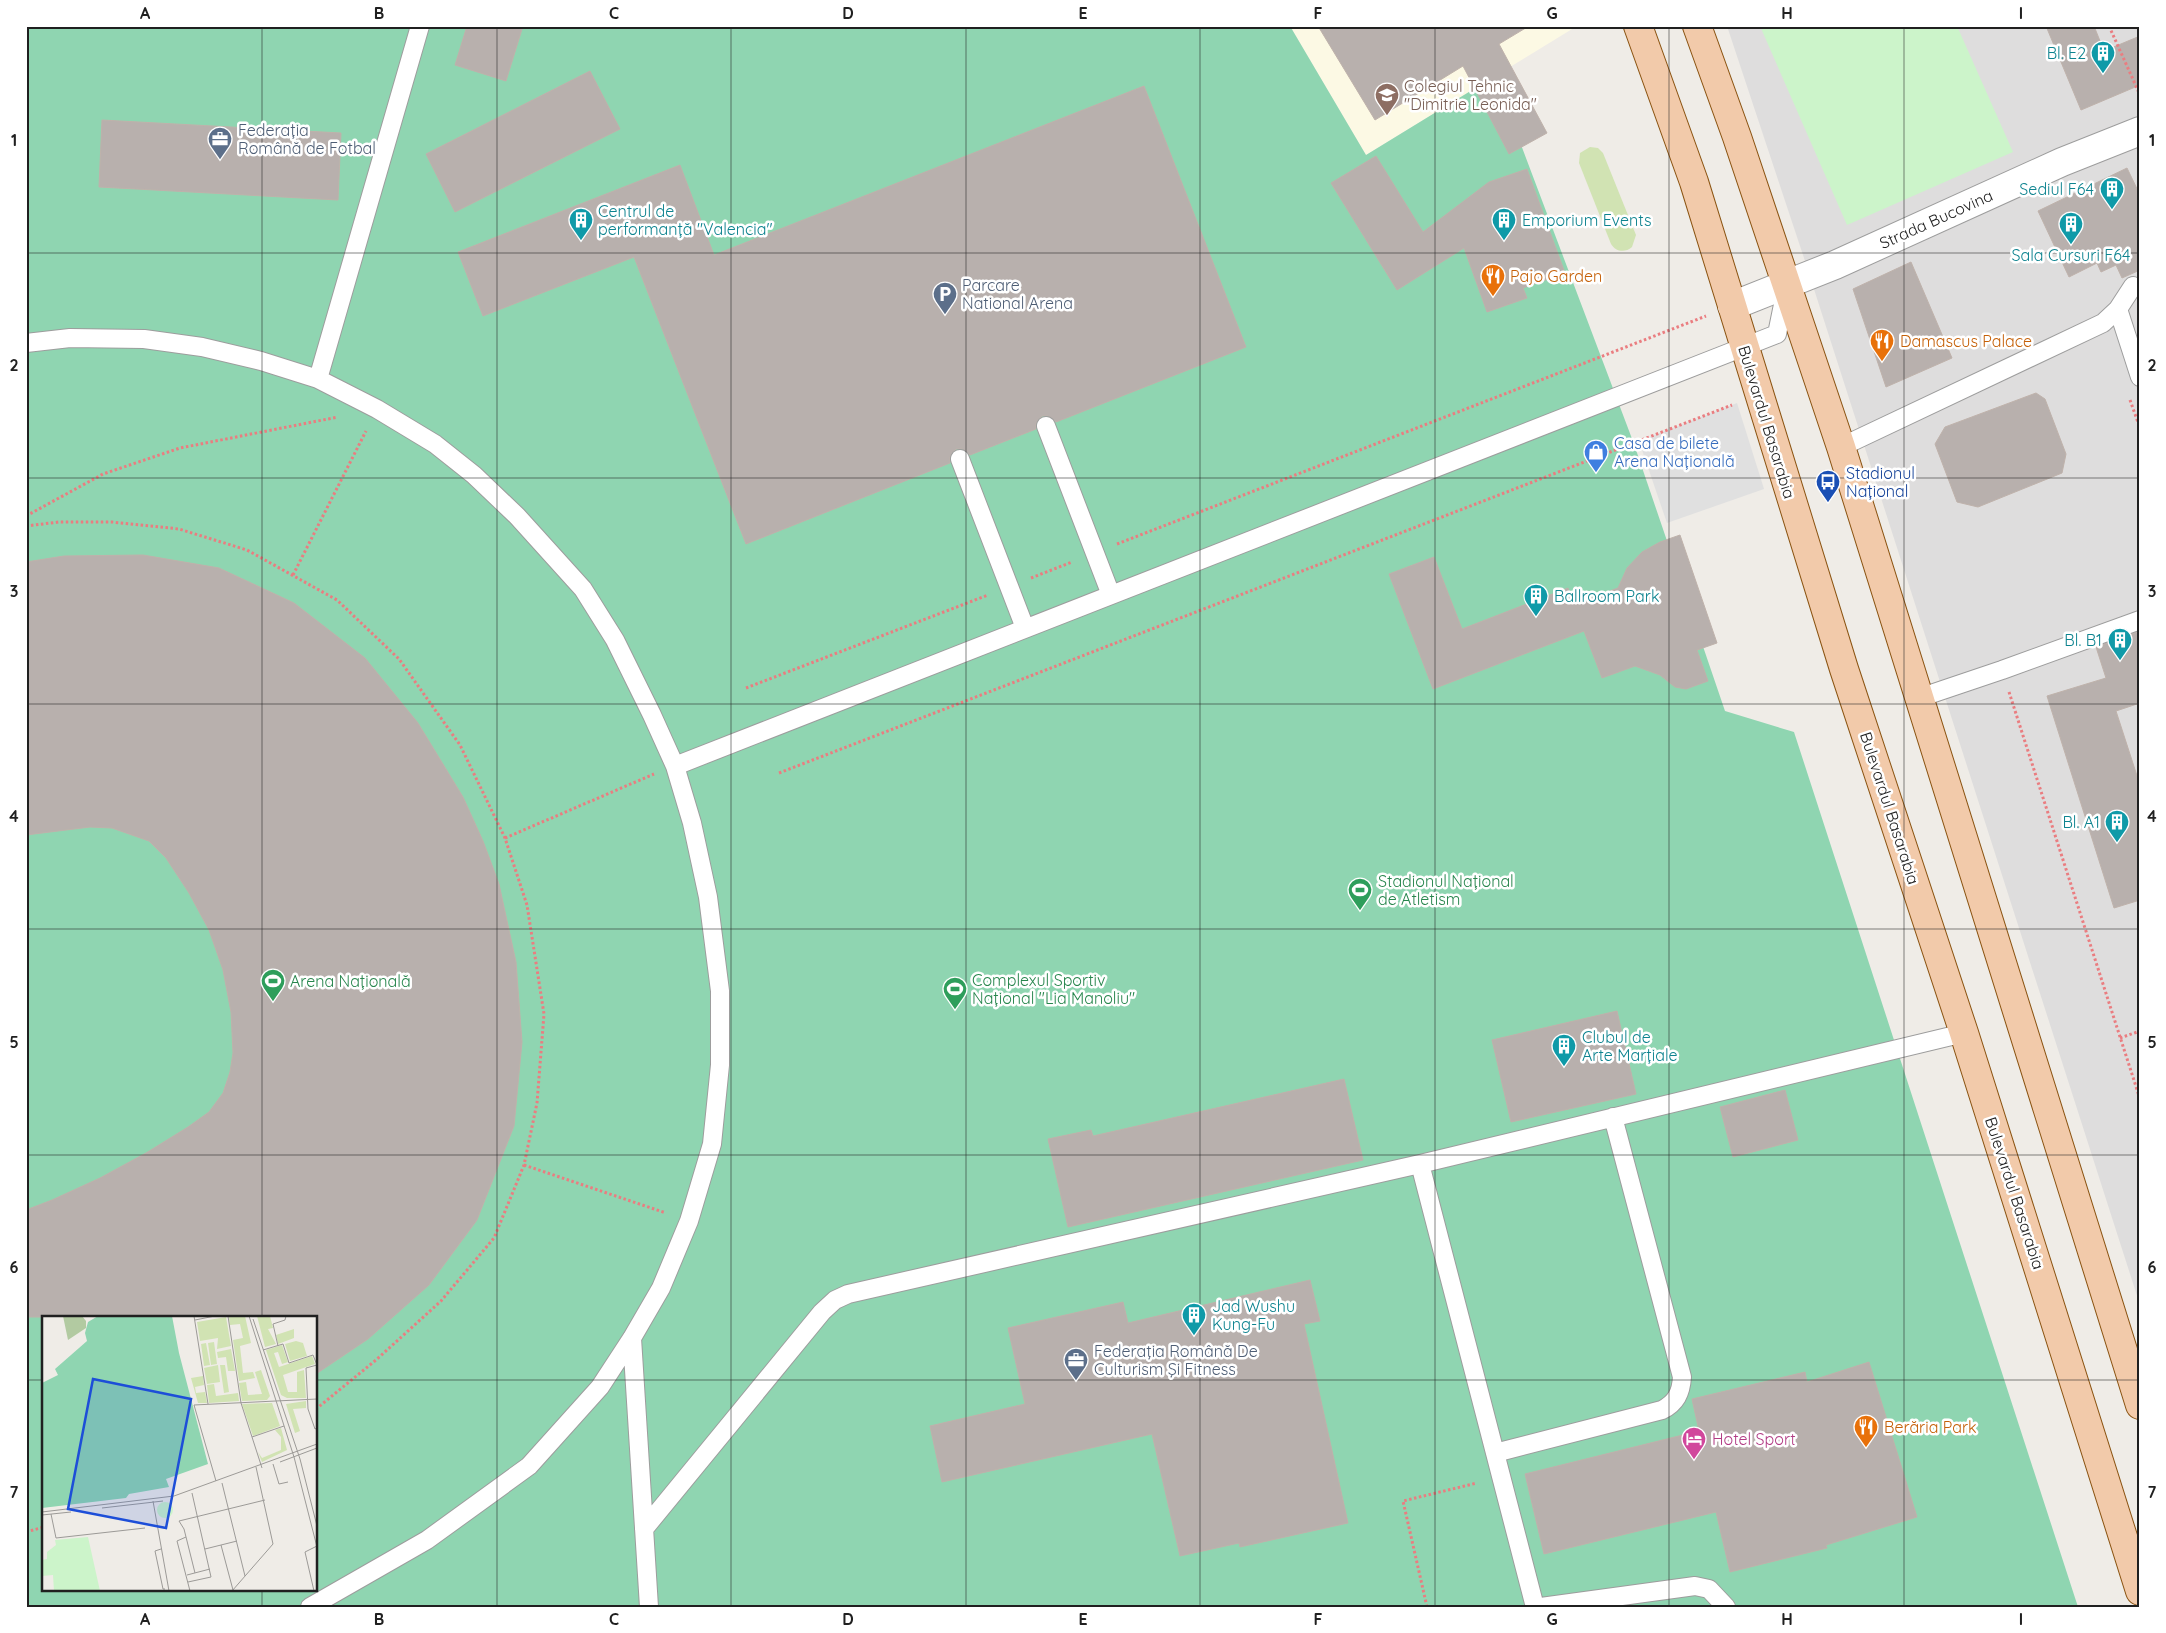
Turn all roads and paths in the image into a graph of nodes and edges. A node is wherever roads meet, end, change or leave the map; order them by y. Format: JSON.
{"nodes":[{"id":1,"x":420,"y":26,"type":"edge"},
{"id":2,"x":1638,"y":26,"type":"edge"},
{"id":3,"x":1697,"y":26,"type":"edge"},
{"id":4,"x":2109,"y":26,"type":"edge"},
{"id":5,"x":2140,"y":95,"type":"edge"},
{"id":6,"x":2140,"y":132,"type":"edge"},
{"id":7,"x":1787,"y":285,"type":"junction"},
{"id":8,"x":2133,"y":286,"type":"dead end"},
{"id":9,"x":1732,"y":306,"type":"junction"},
{"id":10,"x":2118,"y":310,"type":"junction"},
{"id":11,"x":26,"y":343,"type":"edge"},
{"id":12,"x":1744,"y":346,"type":"junction"},
{"id":13,"x":2140,"y":377,"type":"edge"},
{"id":14,"x":318,"y":379,"type":"junction"},
{"id":15,"x":1737,"y":403,"type":"dead end"},
{"id":16,"x":377,"y":409,"type":"junction"},
{"id":17,"x":1046,"y":426,"type":"dead end"},
{"id":18,"x":1841,"y":447,"type":"junction"},
{"id":19,"x":960,"y":459,"type":"dead end"},
{"id":20,"x":26,"y":516,"type":"edge"},
{"id":21,"x":26,"y":526,"type":"edge"},
{"id":22,"x":1095,"y":553,"type":"junction"},
{"id":23,"x":293,"y":575,"type":"junction"},
{"id":24,"x":1009,"y":586,"type":"junction"},
{"id":25,"x":1111,"y":595,"type":"junction"},
{"id":26,"x":2140,"y":620,"type":"edge"},
{"id":27,"x":1025,"y":628,"type":"junction"},
{"id":28,"x":2002,"y":670,"type":"junction"},
{"id":29,"x":746,"y":688,"type":"dead end"},
{"id":30,"x":1919,"y":698,"type":"junction"},
{"id":31,"x":674,"y":766,"type":"junction"},
{"id":32,"x":779,"y":773,"type":"dead end"},
{"id":33,"x":505,"y":838,"type":"junction"},
{"id":34,"x":2140,"y":1031,"type":"edge"},
{"id":35,"x":1964,"y":1033,"type":"junction"},
{"id":36,"x":2120,"y":1038,"type":"junction"},
{"id":37,"x":2140,"y":1099,"type":"edge"},
{"id":38,"x":1613,"y":1117,"type":"junction"},
{"id":39,"x":1420,"y":1164,"type":"junction"},
{"id":40,"x":524,"y":1165,"type":"junction"},
{"id":41,"x":689,"y":1221,"type":"junction"},
{"id":42,"x":632,"y":1338,"type":"junction"},
{"id":43,"x":2140,"y":1405,"type":"edge"},
{"id":44,"x":318,"y":1407,"type":"edge"},
{"id":45,"x":1495,"y":1453,"type":"junction"},
{"id":46,"x":1502,"y":1477,"type":"junction"},
{"id":47,"x":42,"y":1528,"type":"edge"},
{"id":48,"x":644,"y":1529,"type":"junction"},
{"id":49,"x":26,"y":1532,"type":"edge"},
{"id":50,"x":2140,"y":1591,"type":"edge"},
{"id":51,"x":310,"y":1607,"type":"edge"},
{"id":52,"x":649,"y":1607,"type":"edge"},
{"id":53,"x":1427,"y":1607,"type":"edge"},
{"id":54,"x":1535,"y":1607,"type":"edge"},
{"id":55,"x":1541,"y":1607,"type":"edge"},
{"id":56,"x":1726,"y":1607,"type":"edge"}],
"edges":[{"from":1,"to":14,"type":"lane"},
{"from":2,"to":9,"type":"main road","name":"Bulevardul Basarabia"},
{"from":3,"to":7,"type":"main road"},
{"from":4,"to":5,"type":"path"},
{"from":6,"to":7,"type":"street","name":"Strada Bucovina"},
{"from":7,"to":9,"type":"street","name":"Strada Bucovina"},
{"from":7,"to":12,"type":"lane"},
{"from":7,"to":18,"type":"main road"},
{"from":8,"to":10,"type":"lane"},
{"from":9,"to":12,"type":"main road","name":"Bulevardul Basarabia"},
{"from":9,"to":22,"type":"path"},
{"from":10,"to":13,"type":"lane"},
{"from":10,"to":18,"type":"lane"},
{"from":11,"to":14,"type":"lane"},
{"from":12,"to":25,"type":"lane"},
{"from":12,"to":35,"type":"main road","name":"Bulevardul Basarabia"},
{"from":14,"to":16,"type":"lane"},
{"from":15,"to":32,"type":"path"},
{"from":16,"to":20,"type":"path"},
{"from":16,"to":23,"type":"path"},
{"from":16,"to":31,"type":"lane"},
{"from":17,"to":22,"type":"lane"},
{"from":18,"to":30,"type":"main road"},
{"from":19,"to":24,"type":"lane"},
{"from":21,"to":23,"type":"path"},
{"from":22,"to":24,"type":"path"},
{"from":22,"to":25,"type":"lane"},
{"from":23,"to":33,"type":"path"},
{"from":24,"to":27,"type":"lane"},
{"from":24,"to":29,"type":"path"},
{"from":25,"to":27,"type":"lane"},
{"from":26,"to":28,"type":"lane"},
{"from":27,"to":31,"type":"lane"},
{"from":28,"to":30,"type":"lane"},
{"from":28,"to":36,"type":"path"},
{"from":30,"to":43,"type":"main road"},
{"from":31,"to":33,"type":"path"},
{"from":31,"to":41,"type":"lane"},
{"from":33,"to":40,"type":"path"},
{"from":34,"to":36,"type":"path"},
{"from":35,"to":38,"type":"lane"},
{"from":35,"to":50,"type":"main road","name":"Bulevardul Basarabia"},
{"from":36,"to":37,"type":"path"},
{"from":38,"to":39,"type":"lane"},
{"from":38,"to":45,"type":"lane"},
{"from":39,"to":45,"type":"lane"},
{"from":39,"to":48,"type":"lane"},
{"from":40,"to":41,"type":"path"},
{"from":40,"to":44,"type":"path"},
{"from":41,"to":42,"type":"lane"},
{"from":42,"to":48,"type":"lane"},
{"from":42,"to":51,"type":"lane"},
{"from":45,"to":46,"type":"lane"},
{"from":46,"to":53,"type":"path"},
{"from":46,"to":54,"type":"lane"},
{"from":47,"to":49,"type":"path"},
{"from":48,"to":52,"type":"lane"},
{"from":55,"to":56,"type":"lane"}]}
